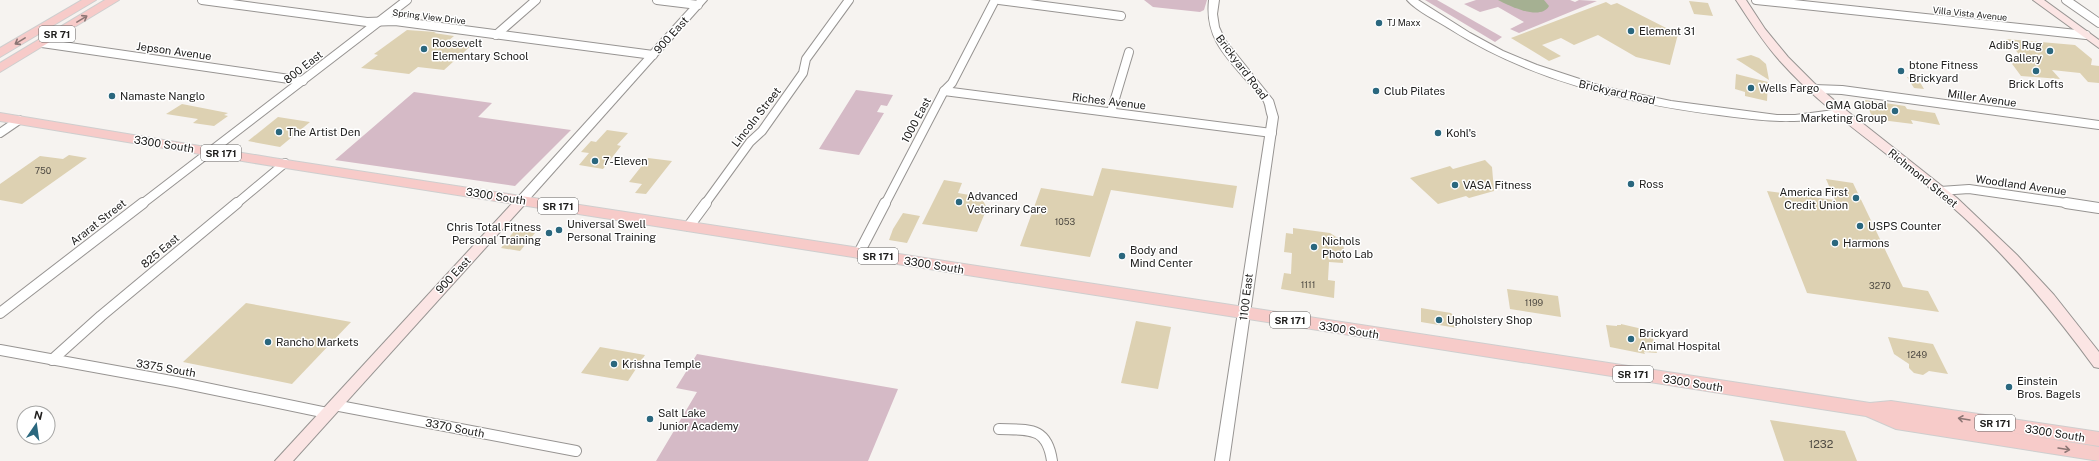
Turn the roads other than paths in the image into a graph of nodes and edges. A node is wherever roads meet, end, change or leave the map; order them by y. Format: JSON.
{"nodes":[{"id":1,"x":90,"y":0,"type":"edge"},
{"id":2,"x":113,"y":0,"type":"edge"},
{"id":3,"x":202,"y":0,"type":"edge"},
{"id":4,"x":407,"y":0,"type":"edge"},
{"id":5,"x":536,"y":0,"type":"edge"},
{"id":6,"x":657,"y":0,"type":"edge"},
{"id":7,"x":849,"y":0,"type":"edge"},
{"id":8,"x":995,"y":0,"type":"edge"},
{"id":9,"x":999,"y":0,"type":"edge"},
{"id":10,"x":1214,"y":0,"type":"edge"},
{"id":11,"x":1412,"y":0,"type":"edge"},
{"id":12,"x":1741,"y":0,"type":"edge"},
{"id":13,"x":1756,"y":0,"type":"edge"},
{"id":14,"x":2038,"y":0,"type":"edge"},
{"id":15,"x":2066,"y":0,"type":"edge"},
{"id":16,"x":700,"y":3,"type":"edge"},
{"id":17,"x":1121,"y":16,"type":"dead end"},
{"id":18,"x":380,"y":22,"type":"junction"},
{"id":19,"x":2099,"y":23,"type":"edge"},
{"id":20,"x":496,"y":35,"type":"junction"},
{"id":21,"x":2086,"y":35,"type":"junction"},
{"id":22,"x":42,"y":42,"type":"junction"},
{"id":23,"x":2099,"y":44,"type":"edge"},
{"id":24,"x":1129,"y":52,"type":"dead end"},
{"id":25,"x":0,"y":53,"type":"edge"},
{"id":26,"x":653,"y":54,"type":"junction"},
{"id":27,"x":0,"y":68,"type":"edge"},
{"id":28,"x":303,"y":81,"type":"junction"},
{"id":29,"x":1814,"y":89,"type":"junction"},
{"id":30,"x":944,"y":91,"type":"junction"},
{"id":31,"x":1111,"y":112,"type":"junction"},
{"id":32,"x":1842,"y":112,"type":"junction"},
{"id":33,"x":0,"y":117,"type":"edge"},
{"id":34,"x":19,"y":120,"type":"junction"},
{"id":35,"x":2099,"y":125,"type":"edge"},
{"id":36,"x":0,"y":133,"type":"edge"},
{"id":37,"x":1272,"y":134,"type":"junction"},
{"id":38,"x":211,"y":152,"type":"junction"},
{"id":39,"x":285,"y":163,"type":"junction"},
{"id":40,"x":1940,"y":191,"type":"junction"},
{"id":41,"x":522,"y":200,"type":"junction"},
{"id":42,"x":2099,"y":208,"type":"edge"},
{"id":43,"x":689,"y":226,"type":"junction"},
{"id":44,"x":859,"y":253,"type":"junction"},
{"id":45,"x":0,"y":313,"type":"edge"},
{"id":46,"x":1244,"y":313,"type":"junction"},
{"id":47,"x":0,"y":350,"type":"edge"},
{"id":48,"x":52,"y":360,"type":"junction"},
{"id":49,"x":2099,"y":362,"type":"edge"},
{"id":50,"x":331,"y":409,"type":"junction"},
{"id":51,"x":1869,"y":410,"type":"junction"},
{"id":52,"x":999,"y":430,"type":"dead end"},
{"id":53,"x":2099,"y":439,"type":"edge"},
{"id":54,"x":576,"y":451,"type":"dead end"},
{"id":55,"x":2099,"y":454,"type":"edge"},
{"id":56,"x":283,"y":461,"type":"edge"},
{"id":57,"x":1052,"y":461,"type":"edge"},
{"id":58,"x":1222,"y":461,"type":"edge"}],
"edges":[{"from":1,"to":25,"type":"main road","number":"SR 71","one_way":true},
{"from":22,"to":2,"type":"main road","number":"SR 71","one_way":true},
{"from":3,"to":18,"type":"street","name":"Spring View Drive"},
{"from":4,"to":18,"type":"street","name":"800 East"},
{"from":5,"to":20,"type":"street"},
{"from":6,"to":16,"type":"street"},
{"from":7,"to":43,"type":"street","name":"Lincoln Street"},
{"from":8,"to":30,"type":"street","name":"1000 East"},
{"from":9,"to":17,"type":"street"},
{"from":10,"to":37,"type":"street","name":"Brickyard Road"},
{"from":11,"to":32,"type":"street","name":"Brickyard Road"},
{"from":12,"to":29,"type":"main road","name":"Richmond Street"},
{"from":13,"to":21,"type":"street","name":"Villa Vista Avenue"},
{"from":14,"to":21,"type":"main road"},
{"from":15,"to":19,"type":"street"},
{"from":16,"to":26,"type":"street","name":"900 East"},
{"from":18,"to":20,"type":"street","name":"Spring View Drive"},
{"from":18,"to":28,"type":"street","name":"800 East"},
{"from":20,"to":26,"type":"street","name":"Spring View Drive"},
{"from":21,"to":23,"type":"main road"},
{"from":22,"to":27,"type":"main road","number":"SR 71"},
{"from":22,"to":28,"type":"street","name":"Jepson Avenue"},
{"from":24,"to":31,"type":"street"},
{"from":26,"to":41,"type":"street","name":"900 East"},
{"from":28,"to":38,"type":"street","name":"800 East"},
{"from":29,"to":32,"type":"main road","name":"Richmond Street"},
{"from":29,"to":35,"type":"street","name":"Miller Avenue"},
{"from":30,"to":31,"type":"street","name":"Riches Avenue"},
{"from":30,"to":44,"type":"street","name":"1000 East"},
{"from":31,"to":37,"type":"street","name":"Riches Avenue"},
{"from":32,"to":40,"type":"main road","name":"Richmond Street"},
{"from":33,"to":34,"type":"main road","name":"3300 South","number":"SR 171"},
{"from":34,"to":36,"type":"street"},
{"from":34,"to":38,"type":"main road","name":"3300 South","number":"SR 171"},
{"from":37,"to":46,"type":"street","name":"1100 East"},
{"from":38,"to":39,"type":"main road","name":"3300 South","number":"SR 171"},
{"from":38,"to":45,"type":"street","name":"Ararat Street"},
{"from":39,"to":41,"type":"main road","name":"3300 South","number":"SR 171"},
{"from":39,"to":48,"type":"street","name":"825 East"},
{"from":40,"to":42,"type":"street","name":"Woodland Avenue"},
{"from":40,"to":49,"type":"main road","name":"Richmond Street"},
{"from":41,"to":43,"type":"main road","name":"3300 South","number":"SR 171"},
{"from":41,"to":50,"type":"main road","name":"900 East"},
{"from":43,"to":44,"type":"main road","name":"3300 South","number":"SR 171"},
{"from":44,"to":46,"type":"main road","name":"3300 South","number":"SR 171"},
{"from":46,"to":51,"type":"main road","name":"3300 South","number":"SR 171"},
{"from":46,"to":58,"type":"street","name":"1100 East"},
{"from":47,"to":48,"type":"street","name":"3375 South"},
{"from":48,"to":50,"type":"street","name":"3375 South"},
{"from":50,"to":54,"type":"street","name":"3370 South"},
{"from":50,"to":56,"type":"main road","name":"900 East"},
{"from":53,"to":51,"type":"main road","name":"3300 South","number":"SR 171","one_way":true},
{"from":51,"to":55,"type":"main road","name":"3300 South","number":"SR 171","one_way":true},
{"from":52,"to":57,"type":"street"}]}
